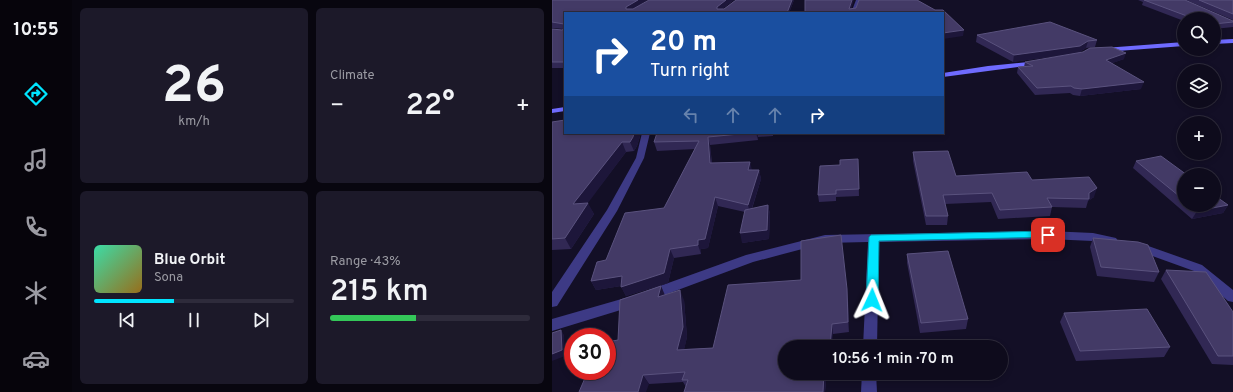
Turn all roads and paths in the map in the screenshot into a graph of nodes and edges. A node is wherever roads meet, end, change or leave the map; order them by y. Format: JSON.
{"nodes":[{"id":1,"x":858,"y":0,"type":"edge"},
{"id":2,"x":853,"y":12,"type":"edge"},
{"id":3,"x":1233,"y":41,"type":"edge"},
{"id":4,"x":1221,"y":42,"type":"edge"},
{"id":5,"x":1177,"y":45,"type":"edge"},
{"id":6,"x":1094,"y":51,"type":"edge"},
{"id":7,"x":1046,"y":62,"type":"edge"},
{"id":8,"x":944,"y":75,"type":"edge"},
{"id":9,"x":564,"y":110,"type":"edge"},
{"id":10,"x":552,"y":111,"type":"edge"},
{"id":11,"x":646,"y":134,"type":"edge"},
{"id":12,"x":874,"y":237,"type":"junction"},
{"id":13,"x":1233,"y":297,"type":"edge"},
{"id":14,"x":552,"y":302,"type":"edge"},
{"id":15,"x":552,"y":326,"type":"edge"},
{"id":16,"x":870,"y":340,"type":"edge"},
{"id":17,"x":870,"y":380,"type":"edge"},
{"id":18,"x":869,"y":392,"type":"edge"}],
"edges":[{"from":1,"to":2,"type":"street"},
{"from":3,"to":4,"type":"street"},
{"from":5,"to":6,"type":"street"},
{"from":7,"to":8,"type":"street"},
{"from":9,"to":10,"type":"street"},
{"from":11,"to":14,"type":"street"},
{"from":12,"to":13,"type":"street"},
{"from":12,"to":15,"type":"street"},
{"from":12,"to":16,"type":"street"},
{"from":17,"to":18,"type":"street"}]}
